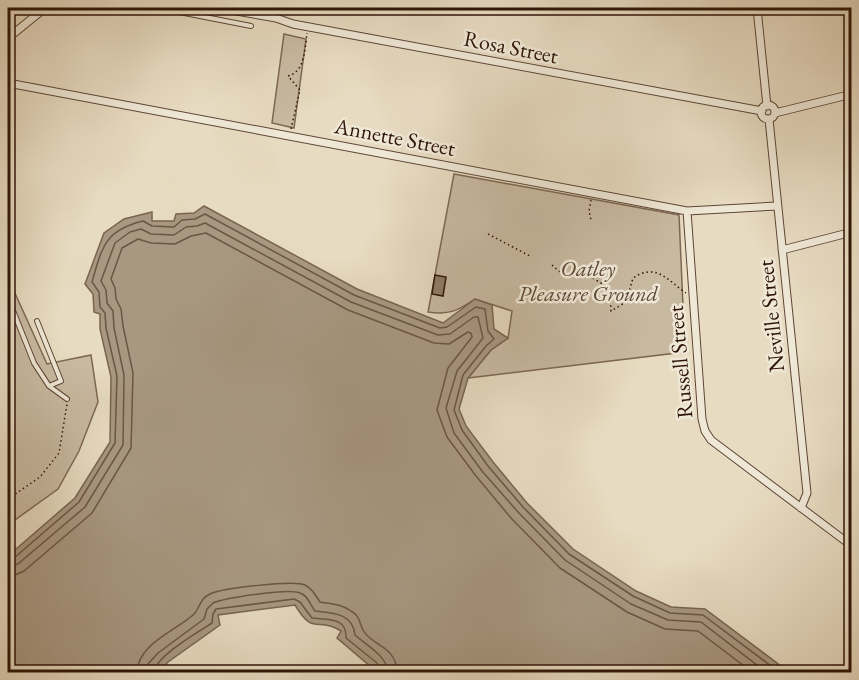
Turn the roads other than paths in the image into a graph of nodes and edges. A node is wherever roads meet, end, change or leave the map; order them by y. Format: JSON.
{"nodes":[{"id":1,"x":45,"y":8,"type":"edge"},
{"id":2,"x":159,"y":8,"type":"edge"},
{"id":3,"x":219,"y":8,"type":"edge"},
{"id":4,"x":757,"y":8,"type":"edge"},
{"id":5,"x":251,"y":26,"type":"dead end"},
{"id":6,"x":8,"y":38,"type":"edge"},
{"id":7,"x":8,"y":83,"type":"edge"},
{"id":8,"x":852,"y":94,"type":"edge"},
{"id":9,"x":764,"y":108,"type":"junction"},
{"id":10,"x":775,"y":113,"type":"junction"},
{"id":11,"x":769,"y":119,"type":"junction"},
{"id":12,"x":777,"y":206,"type":"junction"},
{"id":13,"x":687,"y":211,"type":"junction"},
{"id":14,"x":852,"y":232,"type":"edge"},
{"id":15,"x":782,"y":250,"type":"junction"},
{"id":16,"x":8,"y":298,"type":"edge"},
{"id":17,"x":38,"y":321,"type":"dead end"},
{"id":18,"x":49,"y":386,"type":"junction"},
{"id":19,"x":68,"y":399,"type":"road end"},
{"id":20,"x":801,"y":508,"type":"junction"},
{"id":21,"x":852,"y":546,"type":"edge"}],
"edges":[{"from":1,"to":6,"type":"street"},
{"from":2,"to":5,"type":"lane"},
{"from":3,"to":9,"type":"street","name":"Rosa Street"},
{"from":4,"to":9,"type":"street"},
{"from":7,"to":13,"type":"street","name":"Annette Street"},
{"from":8,"to":10,"type":"street"},
{"from":9,"to":10,"type":"street"},
{"from":9,"to":11,"type":"street"},
{"from":10,"to":11,"type":"street"},
{"from":11,"to":12,"type":"street","name":"Neville Street"},
{"from":12,"to":13,"type":"street","name":"Annette Street"},
{"from":12,"to":15,"type":"street","name":"Neville Street"},
{"from":13,"to":20,"type":"street","name":"Russell Street"},
{"from":14,"to":15,"type":"street"},
{"from":15,"to":20,"type":"street","name":"Neville Street"},
{"from":16,"to":18,"type":"lane"},
{"from":17,"to":18,"type":"lane"},
{"from":18,"to":19,"type":"lane"},
{"from":20,"to":21,"type":"street","name":"Russell Street"}]}
